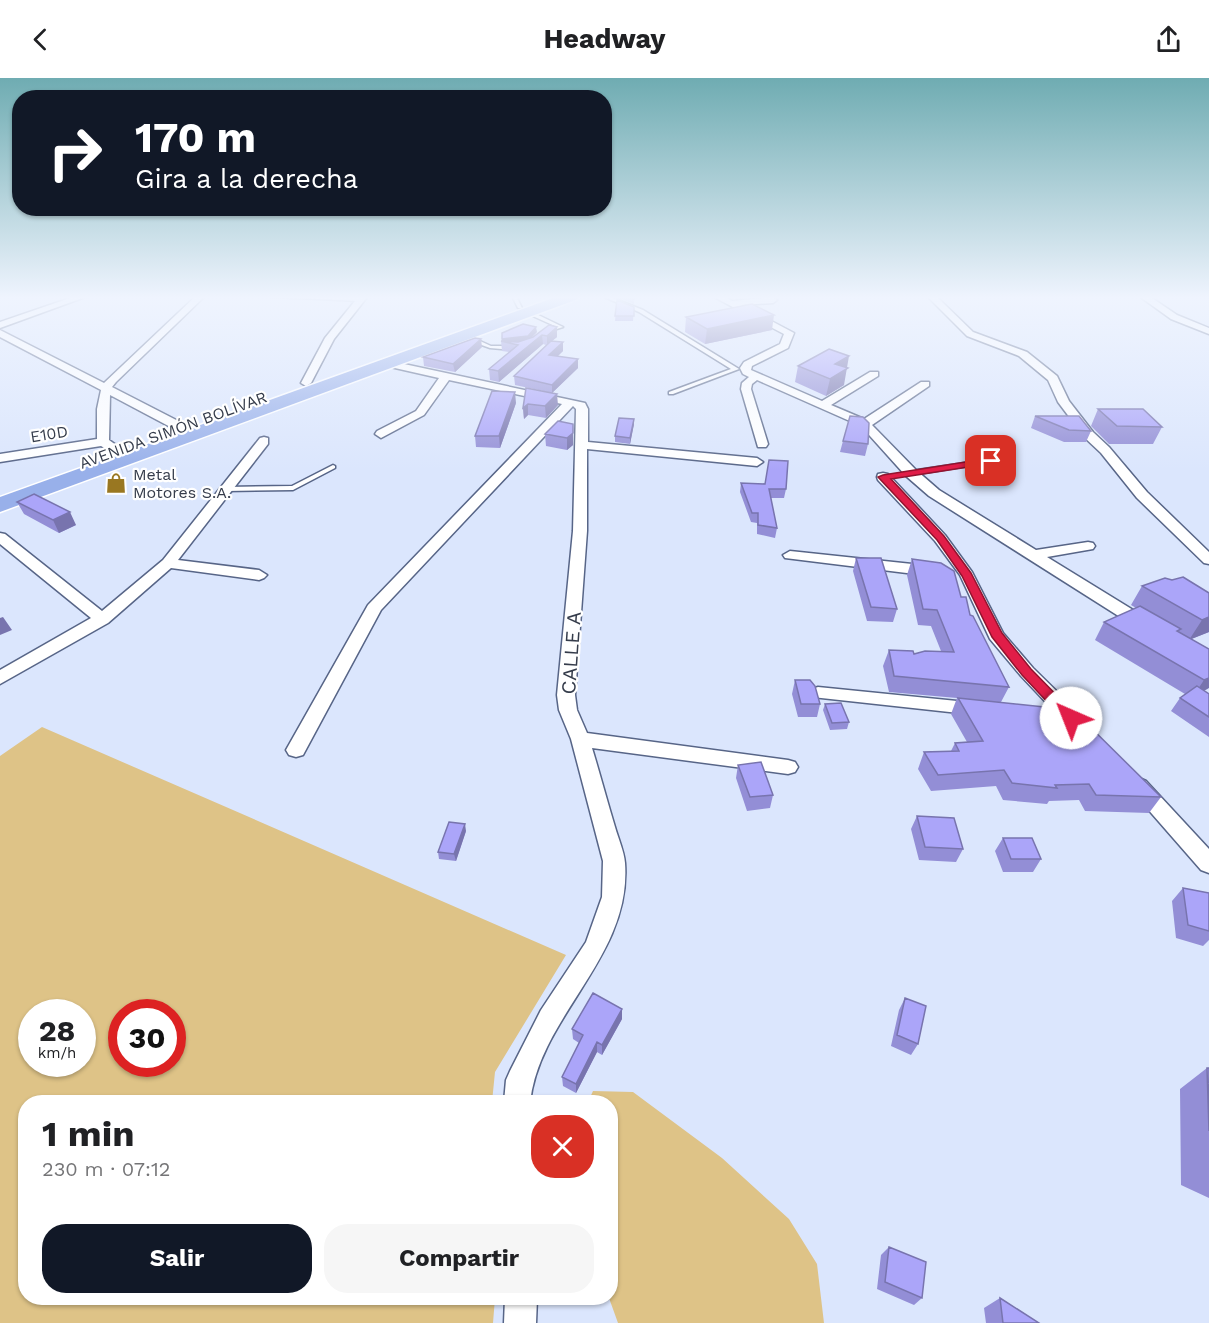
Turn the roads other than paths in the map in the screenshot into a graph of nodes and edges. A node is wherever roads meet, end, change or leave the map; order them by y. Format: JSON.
{"nodes":[{"id":1,"x":41,"y":354,"type":"edge"},
{"id":2,"x":139,"y":354,"type":"edge"},
{"id":3,"x":321,"y":354,"type":"edge"},
{"id":4,"x":384,"y":354,"type":"edge"},
{"id":5,"x":416,"y":354,"type":"edge"},
{"id":6,"x":716,"y":354,"type":"edge"},
{"id":7,"x":768,"y":354,"type":"edge"},
{"id":8,"x":1023,"y":354,"type":"edge"},
{"id":9,"x":390,"y":364,"type":"junction"},
{"id":10,"x":740,"y":368,"type":"junction"},
{"id":11,"x":874,"y":374,"type":"dead end"},
{"id":12,"x":446,"y":376,"type":"junction"},
{"id":13,"x":756,"y":376,"type":"junction"},
{"id":14,"x":306,"y":382,"type":"junction"},
{"id":15,"x":925,"y":384,"type":"dead end"},
{"id":16,"x":106,"y":388,"type":"junction"},
{"id":17,"x":670,"y":393,"type":"dead end"},
{"id":18,"x":570,"y":402,"type":"junction"},
{"id":19,"x":824,"y":405,"type":"junction"},
{"id":20,"x":865,"y":424,"type":"junction"},
{"id":21,"x":180,"y":427,"type":"junction"},
{"id":22,"x":381,"y":434,"type":"dead end"},
{"id":23,"x":264,"y":441,"type":"dead end"},
{"id":24,"x":762,"y":444,"type":"dead end"},
{"id":25,"x":581,"y":445,"type":"junction"},
{"id":26,"x":110,"y":446,"type":"junction"},
{"id":27,"x":0,"y":458,"type":"edge"},
{"id":28,"x":991,"y":461,"type":"dead end"},
{"id":29,"x":757,"y":462,"type":"dead end"},
{"id":30,"x":333,"y":467,"type":"dead end"},
{"id":31,"x":911,"y":473,"type":"junction"},
{"id":32,"x":226,"y":489,"type":"junction"},
{"id":33,"x":0,"y":492,"type":"edge"},
{"id":34,"x":0,"y":505,"type":"edge"},
{"id":35,"x":0,"y":537,"type":"edge"},
{"id":36,"x":1088,"y":546,"type":"dead end"},
{"id":37,"x":790,"y":555,"type":"dead end"},
{"id":38,"x":1033,"y":555,"type":"junction"},
{"id":39,"x":1209,"y":560,"type":"edge"},
{"id":40,"x":168,"y":563,"type":"junction"},
{"id":41,"x":259,"y":575,"type":"dead end"},
{"id":42,"x":967,"y":575,"type":"junction"},
{"id":43,"x":102,"y":618,"type":"junction"},
{"id":44,"x":1160,"y":634,"type":"edge"},
{"id":45,"x":0,"y":678,"type":"edge"},
{"id":46,"x":818,"y":693,"type":"edge"},
{"id":47,"x":993,"y":711,"type":"edge"},
{"id":48,"x":1049,"y":716,"type":"edge"},
{"id":49,"x":1071,"y":718,"type":"junction"},
{"id":50,"x":1091,"y":737,"type":"edge"},
{"id":51,"x":580,"y":739,"type":"junction"},
{"id":52,"x":296,"y":750,"type":"dead end"},
{"id":53,"x":788,"y":767,"type":"dead end"},
{"id":54,"x":1123,"y":770,"type":"edge"},
{"id":55,"x":1209,"y":864,"type":"edge"},
{"id":56,"x":518,"y":1095,"type":"edge"},
{"id":57,"x":521,"y":1305,"type":"edge"},
{"id":58,"x":520,"y":1323,"type":"edge"}],
"edges":[{"from":1,"to":16,"type":"street"},
{"from":2,"to":16,"type":"street"},
{"from":3,"to":14,"type":"street"},
{"from":4,"to":14,"type":"highway","name":"AVENIDA SIMÓN BOLÍVAR"},
{"from":5,"to":9,"type":"highway","name":"AVENIDA SIMÓN BOLÍVAR"},
{"from":6,"to":10,"type":"lane"},
{"from":7,"to":10,"type":"street"},
{"from":8,"to":39,"type":"street"},
{"from":9,"to":12,"type":"street"},
{"from":9,"to":34,"type":"highway","name":"AVENIDA SIMÓN BOLÍVAR"},
{"from":10,"to":13,"type":"street"},
{"from":10,"to":17,"type":"lane"},
{"from":11,"to":19,"type":"street"},
{"from":12,"to":18,"type":"street"},
{"from":12,"to":22,"type":"street"},
{"from":13,"to":19,"type":"street"},
{"from":13,"to":24,"type":"street"},
{"from":14,"to":21,"type":"highway","name":"AVENIDA SIMÓN BOLÍVAR"},
{"from":15,"to":20,"type":"street"},
{"from":16,"to":21,"type":"street"},
{"from":16,"to":26,"type":"street"},
{"from":18,"to":25,"type":"street","name":"CALLE A"},
{"from":18,"to":52,"type":"street"},
{"from":19,"to":20,"type":"street"},
{"from":20,"to":31,"type":"street"},
{"from":21,"to":26,"type":"highway","name":"AVENIDA SIMÓN BOLÍVAR"},
{"from":23,"to":32,"type":"street"},
{"from":25,"to":29,"type":"street"},
{"from":25,"to":51,"type":"street","name":"CALLE A"},
{"from":26,"to":27,"type":"street","name":"E10D"},
{"from":26,"to":33,"type":"highway","name":"AVENIDA SIMÓN BOLÍVAR"},
{"from":28,"to":31,"type":"lane"},
{"from":30,"to":32,"type":"lane"},
{"from":31,"to":38,"type":"street"},
{"from":31,"to":42,"type":"street"},
{"from":32,"to":40,"type":"street"},
{"from":35,"to":43,"type":"street"},
{"from":36,"to":38,"type":"street"},
{"from":37,"to":42,"type":"street"},
{"from":38,"to":44,"type":"street"},
{"from":40,"to":41,"type":"street"},
{"from":40,"to":43,"type":"street"},
{"from":42,"to":49,"type":"street"},
{"from":43,"to":45,"type":"street"},
{"from":46,"to":47,"type":"street"},
{"from":48,"to":49,"type":"street"},
{"from":49,"to":50,"type":"street"},
{"from":51,"to":53,"type":"street"},
{"from":51,"to":56,"type":"street","name":"CALLE A"},
{"from":54,"to":55,"type":"street"},
{"from":57,"to":58,"type":"street"}]}
